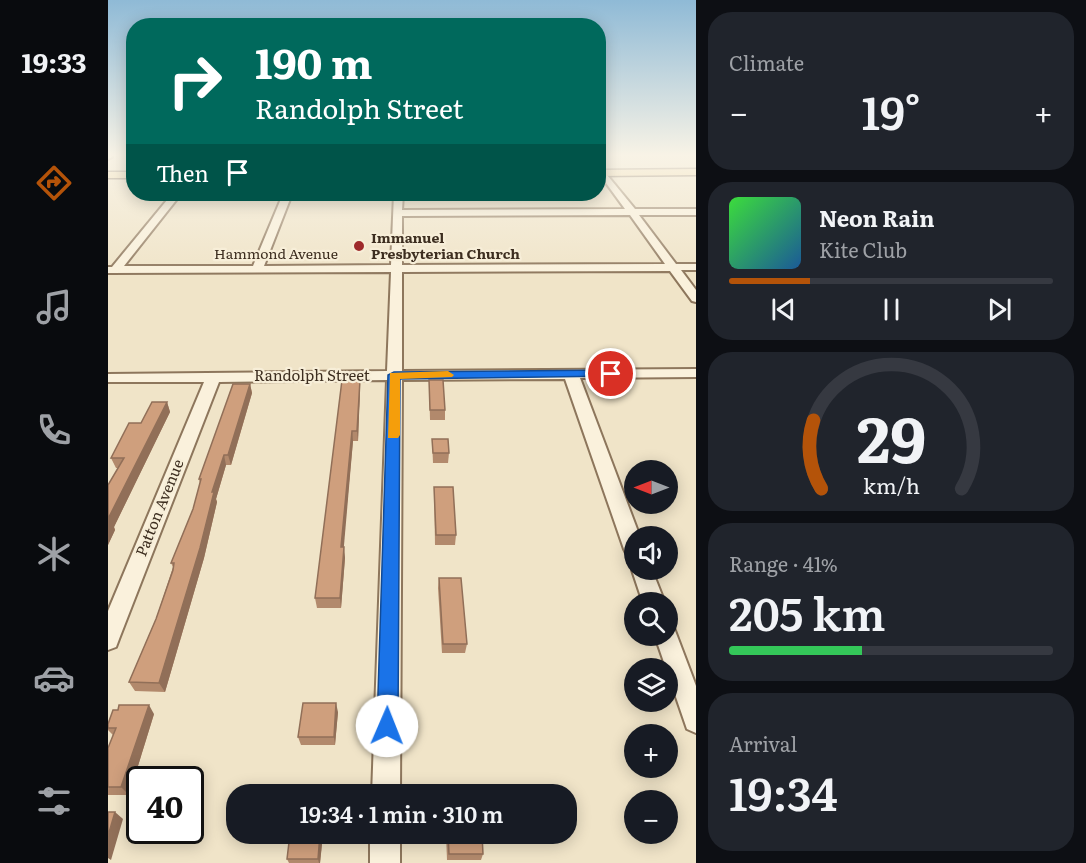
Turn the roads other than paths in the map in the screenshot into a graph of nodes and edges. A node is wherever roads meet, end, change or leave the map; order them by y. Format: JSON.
{"nodes":[{"id":1,"x":621,"y":196,"type":"edge"},
{"id":2,"x":170,"y":201,"type":"edge"},
{"id":3,"x":284,"y":201,"type":"edge"},
{"id":4,"x":398,"y":201,"type":"edge"},
{"id":5,"x":633,"y":212,"type":"junction"},
{"id":6,"x":696,"y":212,"type":"edge"},
{"id":7,"x":398,"y":213,"type":"junction"},
{"id":8,"x":674,"y":267,"type":"junction"},
{"id":9,"x":696,"y":267,"type":"edge"},
{"id":10,"x":257,"y":269,"type":"junction"},
{"id":11,"x":396,"y":269,"type":"junction"},
{"id":12,"x":111,"y":270,"type":"edge"},
{"id":13,"x":696,"y":298,"type":"edge"},
{"id":14,"x":696,"y":373,"type":"edge"},
{"id":15,"x":572,"y":374,"type":"junction"},
{"id":16,"x":394,"y":375,"type":"junction"},
{"id":17,"x":213,"y":377,"type":"junction"},
{"id":18,"x":108,"y":378,"type":"edge"},
{"id":19,"x":626,"y":526,"type":"edge"},
{"id":20,"x":108,"y":639,"type":"edge"},
{"id":21,"x":670,"y":646,"type":"edge"},
{"id":22,"x":696,"y":720,"type":"edge"},
{"id":23,"x":386,"y":784,"type":"edge"},
{"id":24,"x":385,"y":844,"type":"edge"},
{"id":25,"x":385,"y":863,"type":"edge"}],
"edges":[{"from":1,"to":5,"type":"street"},
{"from":2,"to":12,"type":"street"},
{"from":3,"to":10,"type":"street"},
{"from":4,"to":7,"type":"street"},
{"from":5,"to":6,"type":"street"},
{"from":5,"to":7,"type":"street"},
{"from":5,"to":8,"type":"street"},
{"from":7,"to":11,"type":"street"},
{"from":8,"to":9,"type":"street","name":"Hammond Avenue"},
{"from":8,"to":11,"type":"street","name":"Hammond Avenue"},
{"from":8,"to":13,"type":"street"},
{"from":10,"to":11,"type":"street","name":"Hammond Avenue"},
{"from":10,"to":12,"type":"street","name":"Hammond Avenue"},
{"from":11,"to":16,"type":"street"},
{"from":14,"to":15,"type":"street","name":"Randolph Street"},
{"from":15,"to":16,"type":"street","name":"Randolph Street"},
{"from":15,"to":19,"type":"street"},
{"from":16,"to":17,"type":"street","name":"Randolph Street"},
{"from":16,"to":23,"type":"street"},
{"from":17,"to":18,"type":"street","name":"Randolph Street"},
{"from":17,"to":20,"type":"street","name":"Patton Avenue"},
{"from":21,"to":22,"type":"street"},
{"from":24,"to":25,"type":"street"}]}
